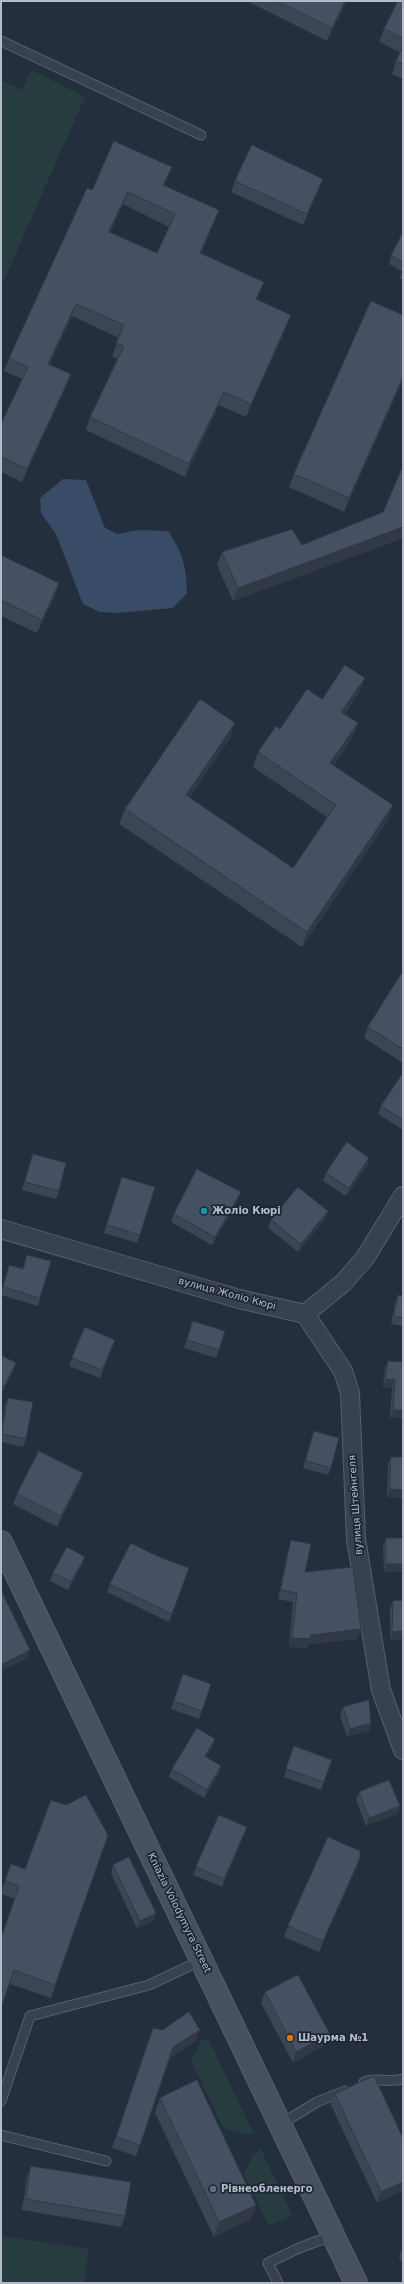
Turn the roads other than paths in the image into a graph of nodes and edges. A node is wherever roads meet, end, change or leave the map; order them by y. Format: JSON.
{"nodes":[{"id":1,"x":1,"y":41,"type":"edge"},
{"id":2,"x":200,"y":135,"type":"dead end"},
{"id":3,"x":403,"y":1196,"type":"edge"},
{"id":4,"x":1,"y":1229,"type":"edge"},
{"id":5,"x":305,"y":1314,"type":"junction"},
{"id":6,"x":1,"y":1542,"type":"edge"},
{"id":7,"x":403,"y":1750,"type":"edge"},
{"id":8,"x":202,"y":1960,"type":"junction"},
{"id":9,"x":403,"y":2080,"type":"edge"},
{"id":10,"x":1,"y":2101,"type":"edge"},
{"id":11,"x":281,"y":2124,"type":"junction"},
{"id":12,"x":1,"y":2135,"type":"edge"},
{"id":13,"x":106,"y":2161,"type":"dead end"},
{"id":14,"x":334,"y":2235,"type":"junction"},
{"id":15,"x":278,"y":2283,"type":"edge"},
{"id":16,"x":356,"y":2283,"type":"edge"}],
"edges":[{"from":1,"to":2,"type":"lane"},
{"from":3,"to":5,"type":"street"},
{"from":4,"to":5,"type":"street","name":"вулиця Жоліо Кюрі"},
{"from":5,"to":7,"type":"street","name":"вулиця Штейнгеля"},
{"from":6,"to":8,"type":"main road","name":"Kniazia Volodymyra Street"},
{"from":8,"to":10,"type":"lane"},
{"from":8,"to":11,"type":"main road","name":"Kniazia Volodymyra Street"},
{"from":9,"to":11,"type":"lane"},
{"from":11,"to":14,"type":"main road","name":"Kniazia Volodymyra Street"},
{"from":12,"to":13,"type":"lane"},
{"from":14,"to":15,"type":"lane"},
{"from":14,"to":16,"type":"main road","name":"Kniazia Volodymyra Street"}]}
